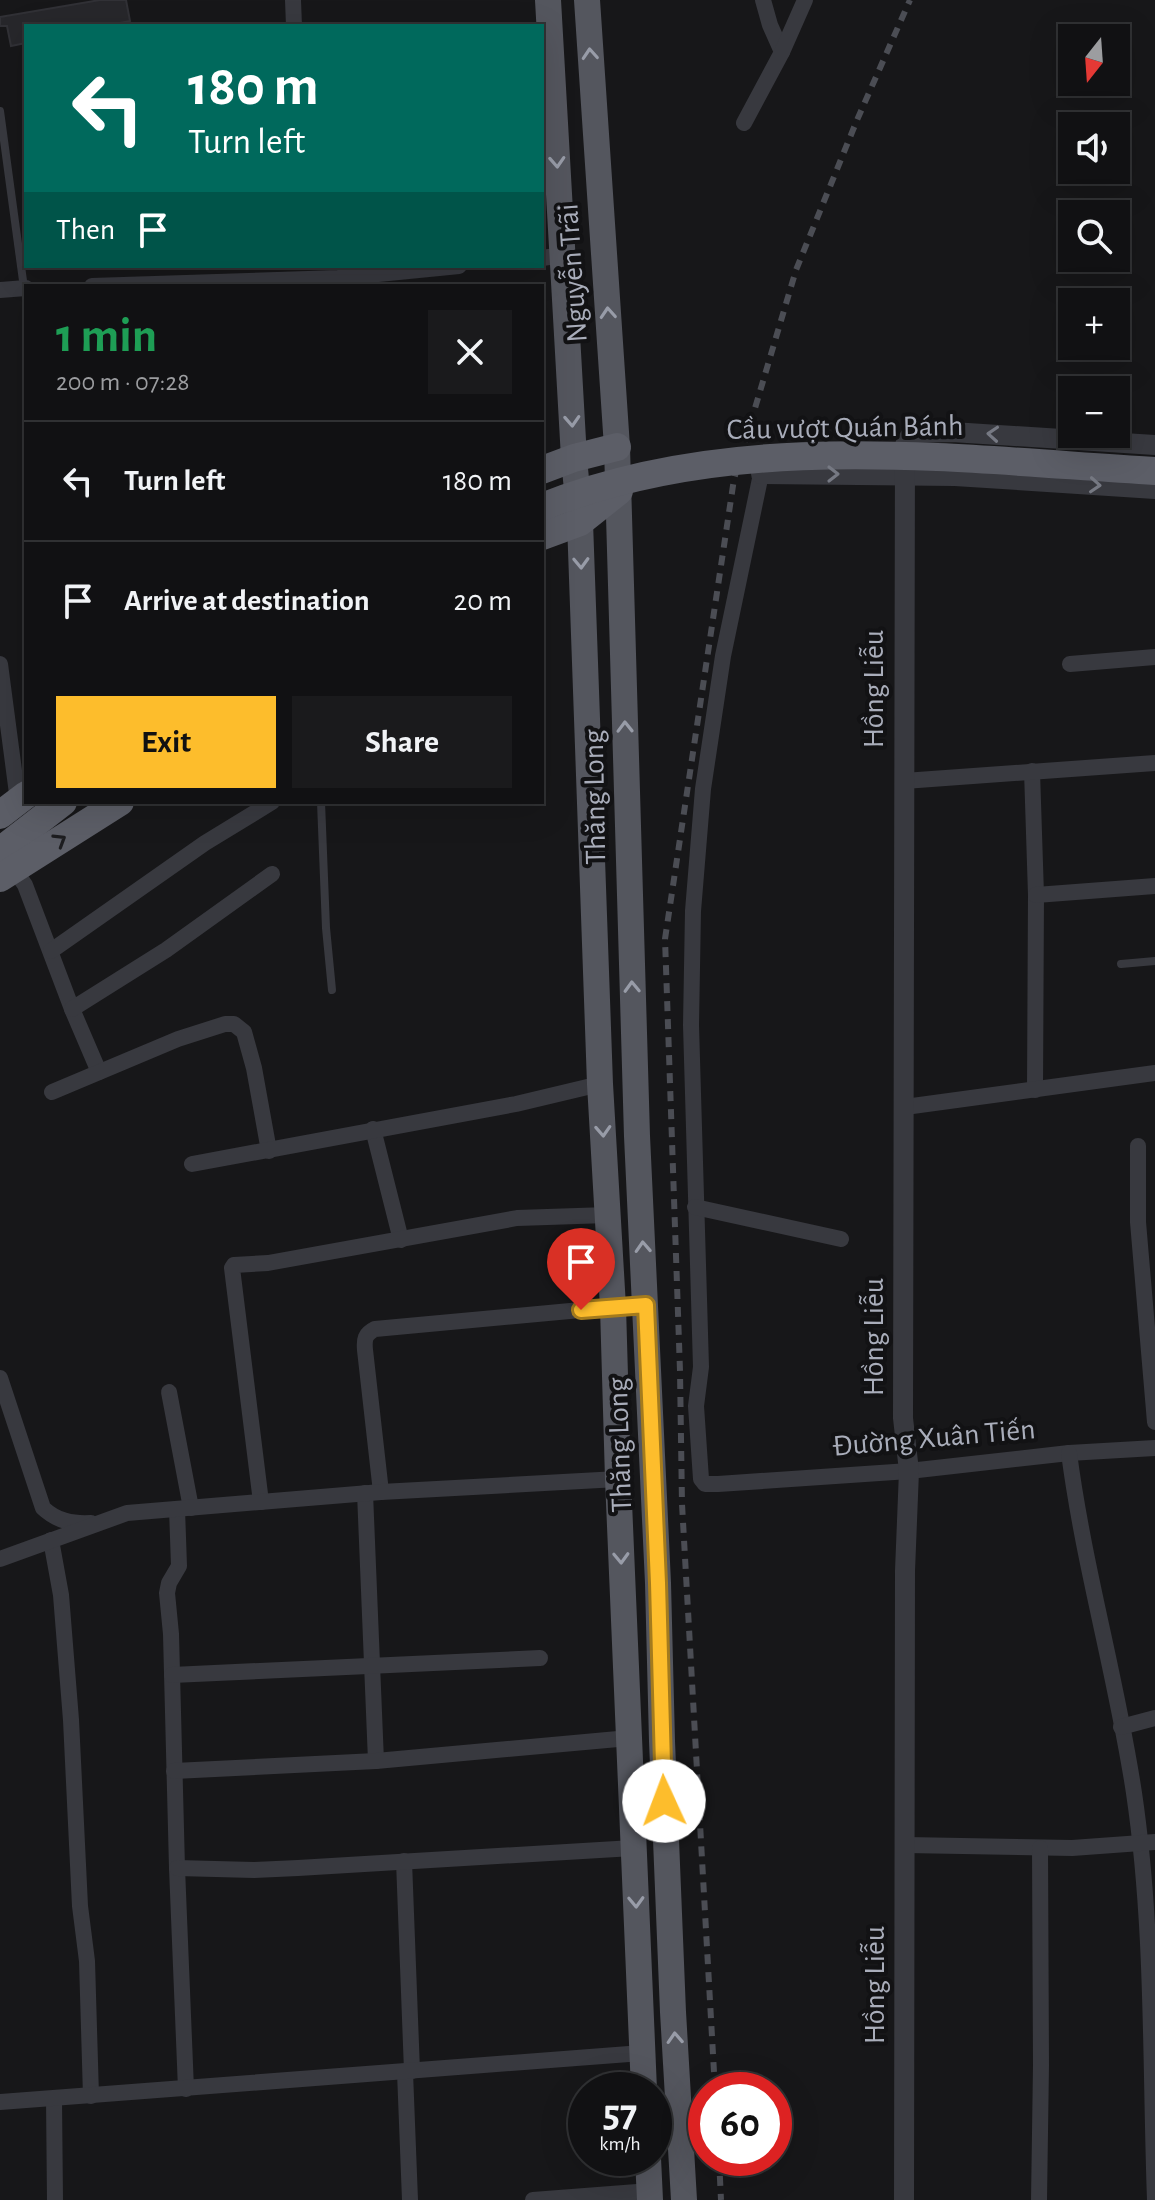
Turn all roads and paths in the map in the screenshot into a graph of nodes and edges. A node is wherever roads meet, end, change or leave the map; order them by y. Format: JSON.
{"nodes":[{"id":1,"x":293,"y":0,"type":"edge"},
{"id":2,"x":548,"y":0,"type":"edge"},
{"id":3,"x":587,"y":0,"type":"edge"},
{"id":4,"x":763,"y":0,"type":"edge"},
{"id":5,"x":805,"y":0,"type":"edge"},
{"id":6,"x":294,"y":24,"type":"edge"},
{"id":7,"x":782,"y":52,"type":"junction"},
{"id":8,"x":0,"y":111,"type":"edge"},
{"id":9,"x":744,"y":123,"type":"dead end"},
{"id":10,"x":4,"y":168,"type":"edge"},
{"id":11,"x":552,"y":256,"type":"edge"},
{"id":12,"x":418,"y":268,"type":"edge"},
{"id":13,"x":337,"y":272,"type":"edge"},
{"id":14,"x":24,"y":284,"type":"edge"},
{"id":15,"x":127,"y":284,"type":"edge"},
{"id":16,"x":24,"y":288,"type":"edge"},
{"id":17,"x":0,"y":290,"type":"edge"},
{"id":18,"x":1034,"y":437,"type":"junction"},
{"id":19,"x":1155,"y":445,"type":"edge"},
{"id":20,"x":617,"y":447,"type":"junction"},
{"id":21,"x":574,"y":458,"type":"junction"},
{"id":22,"x":544,"y":469,"type":"edge"},
{"id":23,"x":1155,"y":471,"type":"edge"},
{"id":24,"x":761,"y":474,"type":"joint"},
{"id":25,"x":905,"y":474,"type":"junction"},
{"id":26,"x":1031,"y":481,"type":"junction"},
{"id":27,"x":1155,"y":489,"type":"edge"},
{"id":28,"x":619,"y":491,"type":"junction"},
{"id":29,"x":544,"y":506,"type":"edge"},
{"id":30,"x":580,"y":522,"type":"junction"},
{"id":31,"x":544,"y":535,"type":"edge"},
{"id":32,"x":1155,"y":657,"type":"edge"},
{"id":33,"x":0,"y":664,"type":"edge"},
{"id":34,"x":1070,"y":664,"type":"dead end"},
{"id":35,"x":1155,"y":763,"type":"edge"},
{"id":36,"x":1032,"y":771,"type":"junction"},
{"id":37,"x":904,"y":781,"type":"junction"},
{"id":38,"x":15,"y":804,"type":"edge"},
{"id":39,"x":58,"y":804,"type":"edge"},
{"id":40,"x":59,"y":804,"type":"edge"},
{"id":41,"x":116,"y":804,"type":"edge"},
{"id":42,"x":269,"y":804,"type":"edge"},
{"id":43,"x":321,"y":804,"type":"edge"},
{"id":44,"x":0,"y":839,"type":"edge"},
{"id":45,"x":5,"y":866,"type":"edge"},
{"id":46,"x":272,"y":874,"type":"dead end"},
{"id":47,"x":1155,"y":886,"type":"edge"},
{"id":48,"x":1036,"y":895,"type":"junction"},
{"id":49,"x":51,"y":951,"type":"junction"},
{"id":50,"x":1155,"y":961,"type":"edge"},
{"id":51,"x":1121,"y":964,"type":"dead end"},
{"id":52,"x":332,"y":990,"type":"dead end"},
{"id":53,"x":72,"y":1009,"type":"junction"},
{"id":54,"x":99,"y":1072,"type":"junction"},
{"id":55,"x":1155,"y":1073,"type":"edge"},
{"id":56,"x":600,"y":1084,"type":"junction"},
{"id":57,"x":1035,"y":1090,"type":"junction"},
{"id":58,"x":52,"y":1092,"type":"dead end"},
{"id":59,"x":905,"y":1107,"type":"junction"},
{"id":60,"x":373,"y":1129,"type":"junction"},
{"id":61,"x":1138,"y":1146,"type":"dead end"},
{"id":62,"x":269,"y":1151,"type":"junction"},
{"id":63,"x":192,"y":1164,"type":"dead end"},
{"id":64,"x":695,"y":1207,"type":"junction"},
{"id":65,"x":608,"y":1215,"type":"junction"},
{"id":66,"x":841,"y":1239,"type":"dead end"},
{"id":67,"x":401,"y":1240,"type":"junction"},
{"id":68,"x":646,"y":1305,"type":"junction"},
{"id":69,"x":613,"y":1307,"type":"junction"},
{"id":70,"x":0,"y":1378,"type":"edge"},
{"id":71,"x":169,"y":1392,"type":"dead end"},
{"id":72,"x":1155,"y":1422,"type":"edge"},
{"id":73,"x":1155,"y":1448,"type":"edge"},
{"id":74,"x":1069,"y":1453,"type":"junction"},
{"id":75,"x":909,"y":1471,"type":"junction"},
{"id":76,"x":618,"y":1479,"type":"junction"},
{"id":77,"x":373,"y":1492,"type":"junction"},
{"id":78,"x":261,"y":1502,"type":"junction"},
{"id":79,"x":184,"y":1508,"type":"junction"},
{"id":80,"x":100,"y":1523,"type":"junction"},
{"id":81,"x":51,"y":1540,"type":"junction"},
{"id":82,"x":0,"y":1559,"type":"edge"},
{"id":83,"x":540,"y":1658,"type":"dead end"},
{"id":84,"x":371,"y":1667,"type":"junction"},
{"id":85,"x":172,"y":1675,"type":"junction"},
{"id":86,"x":1155,"y":1718,"type":"edge"},
{"id":87,"x":1121,"y":1727,"type":"junction"},
{"id":88,"x":629,"y":1738,"type":"junction"},
{"id":89,"x":376,"y":1761,"type":"junction"},
{"id":90,"x":174,"y":1771,"type":"junction"},
{"id":91,"x":1148,"y":1843,"type":"edge"},
{"id":92,"x":906,"y":1845,"type":"junction"},
{"id":93,"x":633,"y":1848,"type":"junction"},
{"id":94,"x":1040,"y":1848,"type":"junction"},
{"id":95,"x":404,"y":1861,"type":"junction"},
{"id":96,"x":177,"y":1868,"type":"junction"},
{"id":97,"x":1152,"y":1976,"type":"edge"},
{"id":98,"x":642,"y":2053,"type":"junction"},
{"id":99,"x":408,"y":2072,"type":"junction"},
{"id":100,"x":643,"y":2072,"type":"edge"},
{"id":101,"x":186,"y":2089,"type":"junction"},
{"id":102,"x":91,"y":2096,"type":"junction"},
{"id":103,"x":54,"y":2099,"type":"junction"},
{"id":104,"x":0,"y":2102,"type":"edge"},
{"id":105,"x":650,"y":2195,"type":"edge"},
{"id":106,"x":55,"y":2200,"type":"edge"},
{"id":107,"x":410,"y":2200,"type":"edge"},
{"id":108,"x":533,"y":2200,"type":"edge"},
{"id":109,"x":684,"y":2200,"type":"edge"},
{"id":110,"x":904,"y":2200,"type":"edge"},
{"id":111,"x":1039,"y":2200,"type":"edge"},
{"id":112,"x":1155,"y":2200,"type":"edge"}],
"edges":[{"from":1,"to":6,"type":"street"},
{"from":2,"to":11,"type":"main road","name":"Nguyễn Trãi","one_way":true},
{"from":20,"to":3,"type":"main road","name":"Nguyễn Trãi","one_way":true},
{"from":4,"to":7,"type":"street"},
{"from":5,"to":7,"type":"street"},
{"from":7,"to":9,"type":"street"},
{"from":8,"to":10,"type":"lane"},
{"from":10,"to":14,"type":"lane"},
{"from":11,"to":21,"type":"main road","name":"Nguyễn Trãi","one_way":true},
{"from":12,"to":13,"type":"street"},
{"from":13,"to":15,"type":"street"},
{"from":16,"to":17,"type":"street"},
{"from":18,"to":19,"type":"street","name":"Hồng Liễu"},
{"from":18,"to":25,"type":"street","name":"Hồng Liễu","one_way":true},
{"from":18,"to":26,"type":"street"},
{"from":20,"to":21,"type":"highway"},
{"from":20,"to":28,"type":"main road","name":"Thăng Long"},
{"from":21,"to":22,"type":"highway"},
{"from":21,"to":30,"type":"main road","name":"Thăng Long"},
{"from":23,"to":29,"type":"highway","name":"Cầu vượt Quán Bánh","bridge":true},
{"from":24,"to":25,"type":"street","one_way":true},
{"from":24,"to":64,"type":"street"},
{"from":25,"to":26,"type":"street"},
{"from":25,"to":37,"type":"street","name":"Hồng Liễu"},
{"from":26,"to":27,"type":"street","one_way":true},
{"from":28,"to":30,"type":"highway"},
{"from":68,"to":28,"type":"main road","name":"Thăng Long","one_way":true},
{"from":30,"to":31,"type":"highway"},
{"from":30,"to":56,"type":"main road","name":"Thăng Long","one_way":true},
{"from":32,"to":34,"type":"street"},
{"from":33,"to":38,"type":"street"},
{"from":35,"to":36,"type":"street"},
{"from":36,"to":37,"type":"street"},
{"from":36,"to":48,"type":"street"},
{"from":37,"to":59,"type":"street","name":"Hồng Liễu"},
{"from":39,"to":44,"type":"highway"},
{"from":40,"to":45,"type":"highway"},
{"from":45,"to":41,"type":"highway","one_way":true},
{"from":42,"to":49,"type":"street"},
{"from":43,"to":52,"type":"lane"},
{"from":45,"to":49,"type":"street"},
{"from":46,"to":53,"type":"street"},
{"from":47,"to":48,"type":"street"},
{"from":48,"to":57,"type":"street"},
{"from":49,"to":53,"type":"street"},
{"from":50,"to":51,"type":"lane"},
{"from":53,"to":54,"type":"street"},
{"from":54,"to":58,"type":"street"},
{"from":54,"to":62,"type":"street"},
{"from":55,"to":57,"type":"street"},
{"from":56,"to":60,"type":"street"},
{"from":56,"to":65,"type":"main road","name":"Thăng Long","one_way":true},
{"from":57,"to":59,"type":"street"},
{"from":59,"to":75,"type":"street","name":"Hồng Liễu"},
{"from":60,"to":62,"type":"street"},
{"from":60,"to":67,"type":"street"},
{"from":61,"to":72,"type":"street"},
{"from":62,"to":63,"type":"street"},
{"from":64,"to":66,"type":"street"},
{"from":64,"to":75,"type":"street","name":"Đường Xuân Tiến"},
{"from":65,"to":67,"type":"street"},
{"from":65,"to":69,"type":"main road","name":"Thăng Long"},
{"from":67,"to":78,"type":"street"},
{"from":68,"to":69,"type":"main road"},
{"from":109,"to":68,"type":"main road","name":"Thăng Long","one_way":true},
{"from":69,"to":76,"type":"main road","name":"Thăng Long"},
{"from":69,"to":77,"type":"street"},
{"from":70,"to":80,"type":"street"},
{"from":71,"to":79,"type":"street"},
{"from":73,"to":74,"type":"street","name":"Đường Xuân Tiến"},
{"from":74,"to":75,"type":"street","name":"Đường Xuân Tiến"},
{"from":74,"to":87,"type":"street"},
{"from":75,"to":92,"type":"street","name":"Hồng Liễu"},
{"from":76,"to":77,"type":"street"},
{"from":76,"to":88,"type":"main road","name":"Thăng Long","one_way":true},
{"from":77,"to":78,"type":"street"},
{"from":77,"to":84,"type":"street"},
{"from":78,"to":79,"type":"street"},
{"from":79,"to":80,"type":"street"},
{"from":79,"to":85,"type":"street"},
{"from":80,"to":81,"type":"street"},
{"from":81,"to":82,"type":"street"},
{"from":81,"to":102,"type":"street"},
{"from":83,"to":84,"type":"street"},
{"from":84,"to":85,"type":"street"},
{"from":84,"to":89,"type":"street"},
{"from":85,"to":90,"type":"street"},
{"from":86,"to":87,"type":"street"},
{"from":87,"to":91,"type":"street"},
{"from":88,"to":89,"type":"street"},
{"from":88,"to":93,"type":"main road","name":"Thăng Long"},
{"from":89,"to":90,"type":"street"},
{"from":90,"to":96,"type":"street"},
{"from":91,"to":94,"type":"street"},
{"from":91,"to":97,"type":"street"},
{"from":92,"to":94,"type":"street"},
{"from":92,"to":110,"type":"street","name":"Hồng Liễu"},
{"from":93,"to":95,"type":"street"},
{"from":93,"to":98,"type":"main road","name":"Thăng Long","one_way":true},
{"from":94,"to":111,"type":"street"},
{"from":95,"to":96,"type":"street"},
{"from":95,"to":99,"type":"street"},
{"from":96,"to":101,"type":"street"},
{"from":97,"to":112,"type":"street"},
{"from":98,"to":99,"type":"street"},
{"from":98,"to":100,"type":"main road","name":"Thăng Long"},
{"from":99,"to":101,"type":"street"},
{"from":99,"to":107,"type":"street"},
{"from":101,"to":102,"type":"street"},
{"from":102,"to":103,"type":"street"},
{"from":103,"to":104,"type":"street"},
{"from":103,"to":106,"type":"street"},
{"from":105,"to":108,"type":"street"}]}
